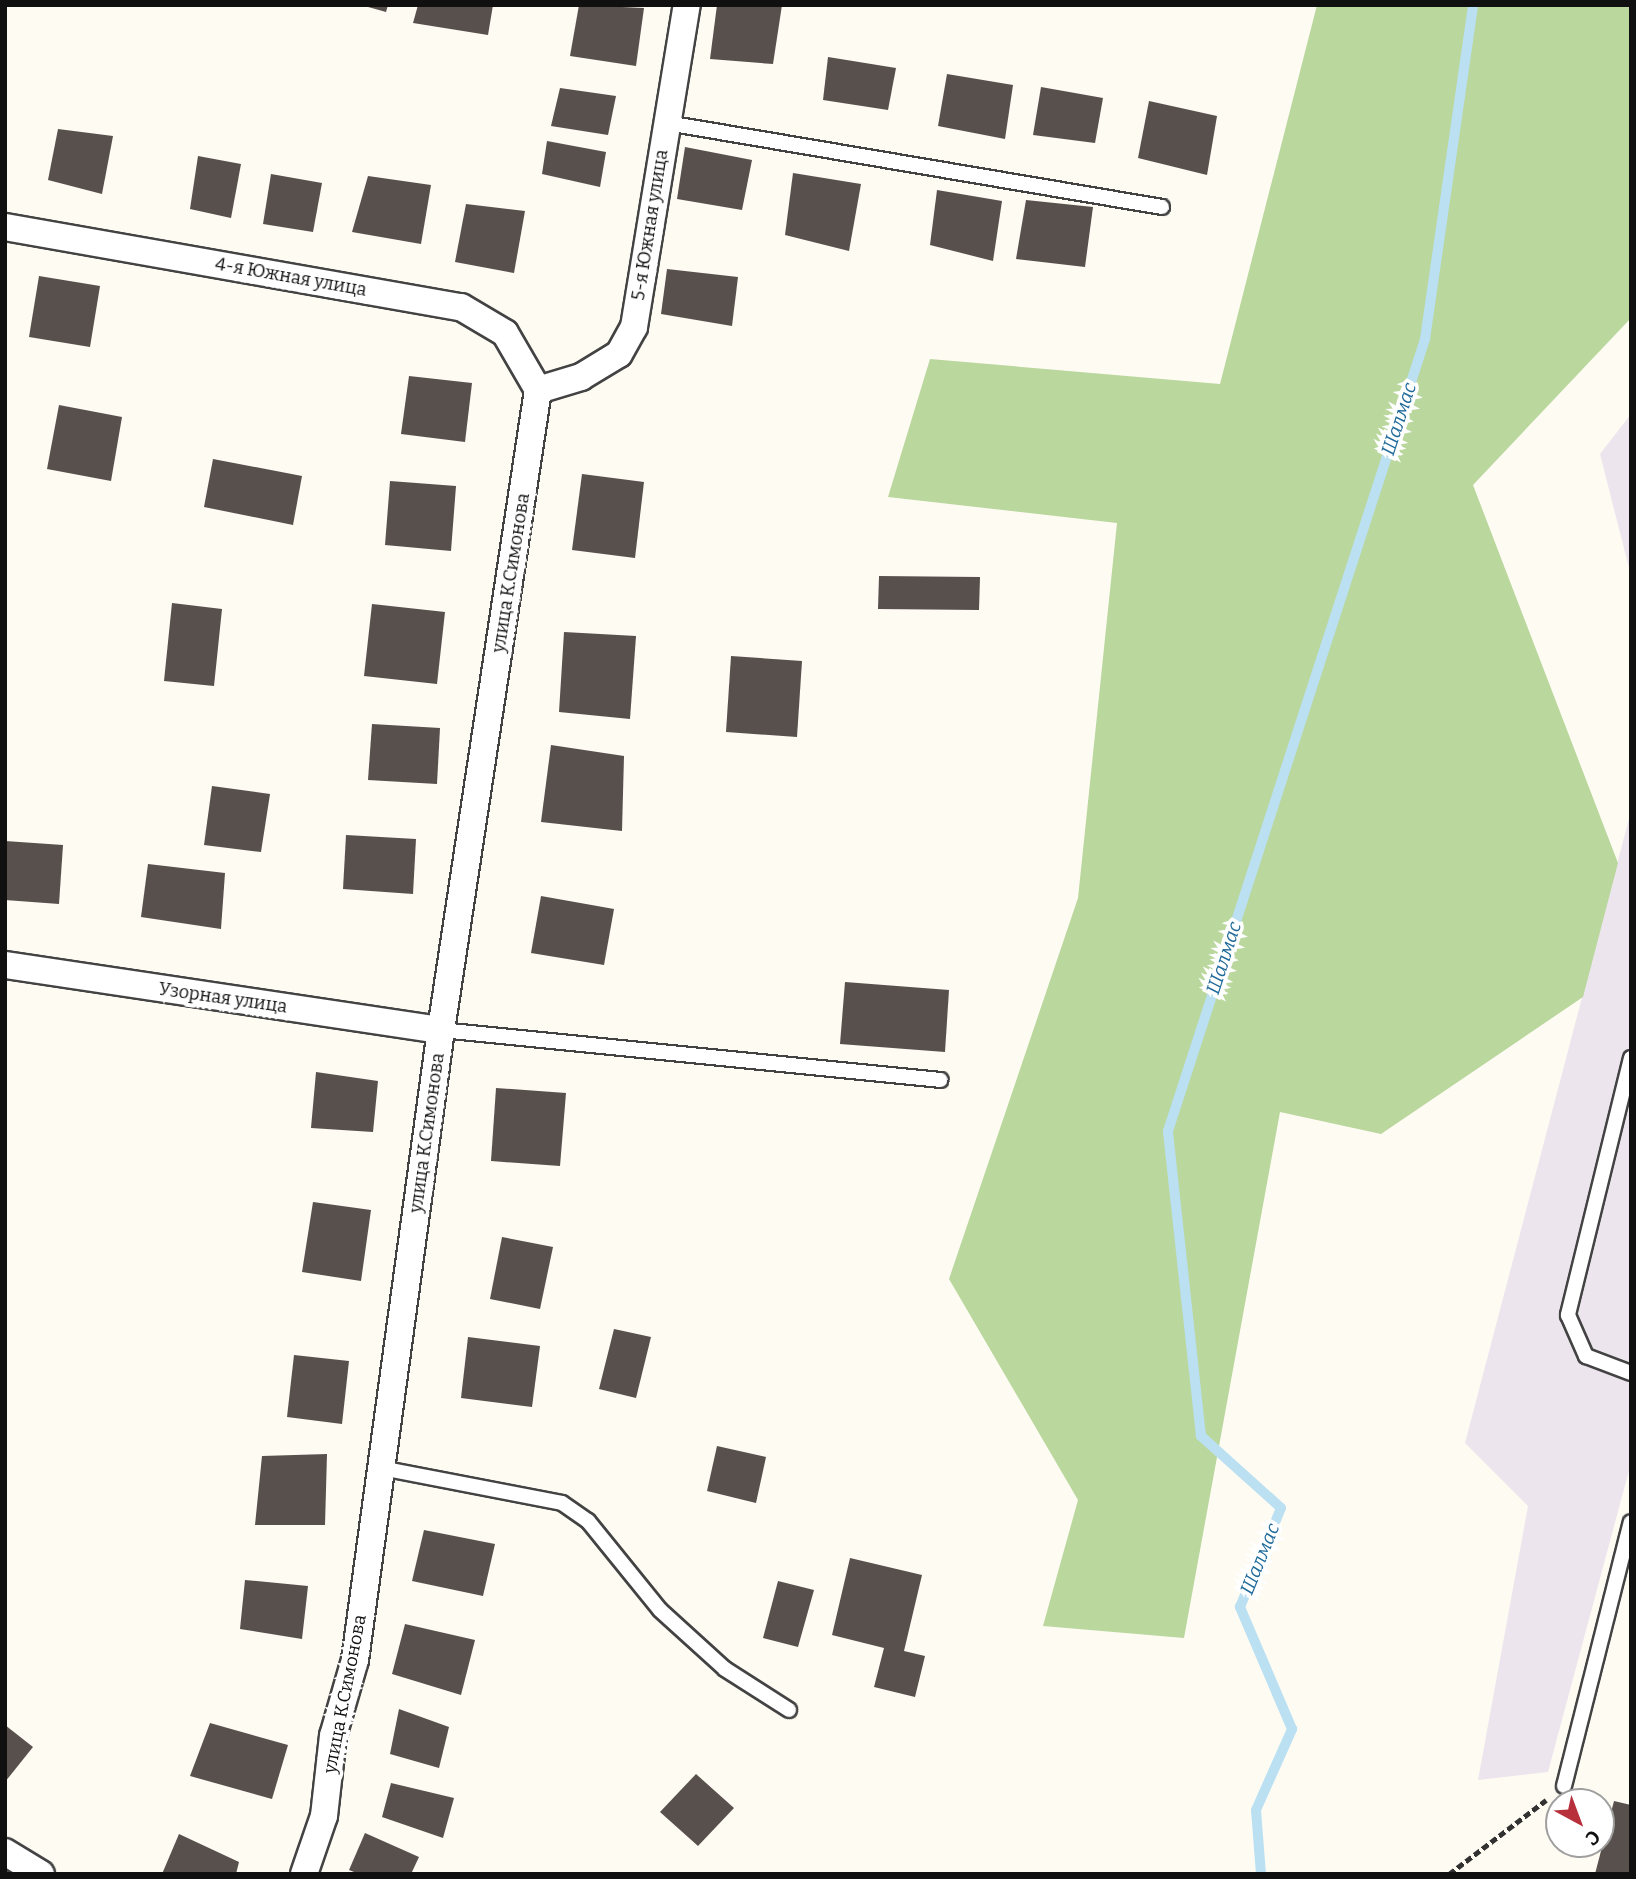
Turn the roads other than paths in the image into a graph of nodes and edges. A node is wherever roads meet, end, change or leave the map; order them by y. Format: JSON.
{"nodes":[{"id":1,"x":687,"y":5,"type":"edge"},
{"id":2,"x":667,"y":123,"type":"junction"},
{"id":3,"x":1162,"y":207,"type":"dead end"},
{"id":4,"x":5,"y":227,"type":"edge"},
{"id":5,"x":538,"y":390,"type":"junction"},
{"id":6,"x":5,"y":965,"type":"edge"},
{"id":7,"x":441,"y":1030,"type":"junction"},
{"id":8,"x":1631,"y":1058,"type":"edge"},
{"id":9,"x":941,"y":1080,"type":"dead end"},
{"id":10,"x":1631,"y":1373,"type":"edge"},
{"id":11,"x":381,"y":1468,"type":"junction"},
{"id":12,"x":1631,"y":1522,"type":"edge"},
{"id":13,"x":789,"y":1710,"type":"dead end"},
{"id":14,"x":1564,"y":1786,"type":"road end"},
{"id":15,"x":5,"y":1852,"type":"edge"},
{"id":16,"x":41,"y":1874,"type":"edge"},
{"id":17,"x":304,"y":1874,"type":"edge"}],
"edges":[{"from":1,"to":2,"type":"street","name":"5-я Южная улица"},
{"from":2,"to":3,"type":"lane"},
{"from":2,"to":5,"type":"street","name":"5-я Южная улица"},
{"from":4,"to":5,"type":"street","name":"4-я Южная улица"},
{"from":5,"to":7,"type":"street","name":"улица К.Симонова"},
{"from":6,"to":7,"type":"street","name":"Узорная улица"},
{"from":7,"to":9,"type":"lane"},
{"from":7,"to":11,"type":"street","name":"улица К.Симонова"},
{"from":8,"to":10,"type":"lane"},
{"from":11,"to":13,"type":"lane"},
{"from":11,"to":17,"type":"street","name":"улица К.Симонова"},
{"from":12,"to":14,"type":"lane"},
{"from":15,"to":16,"type":"street"}]}
